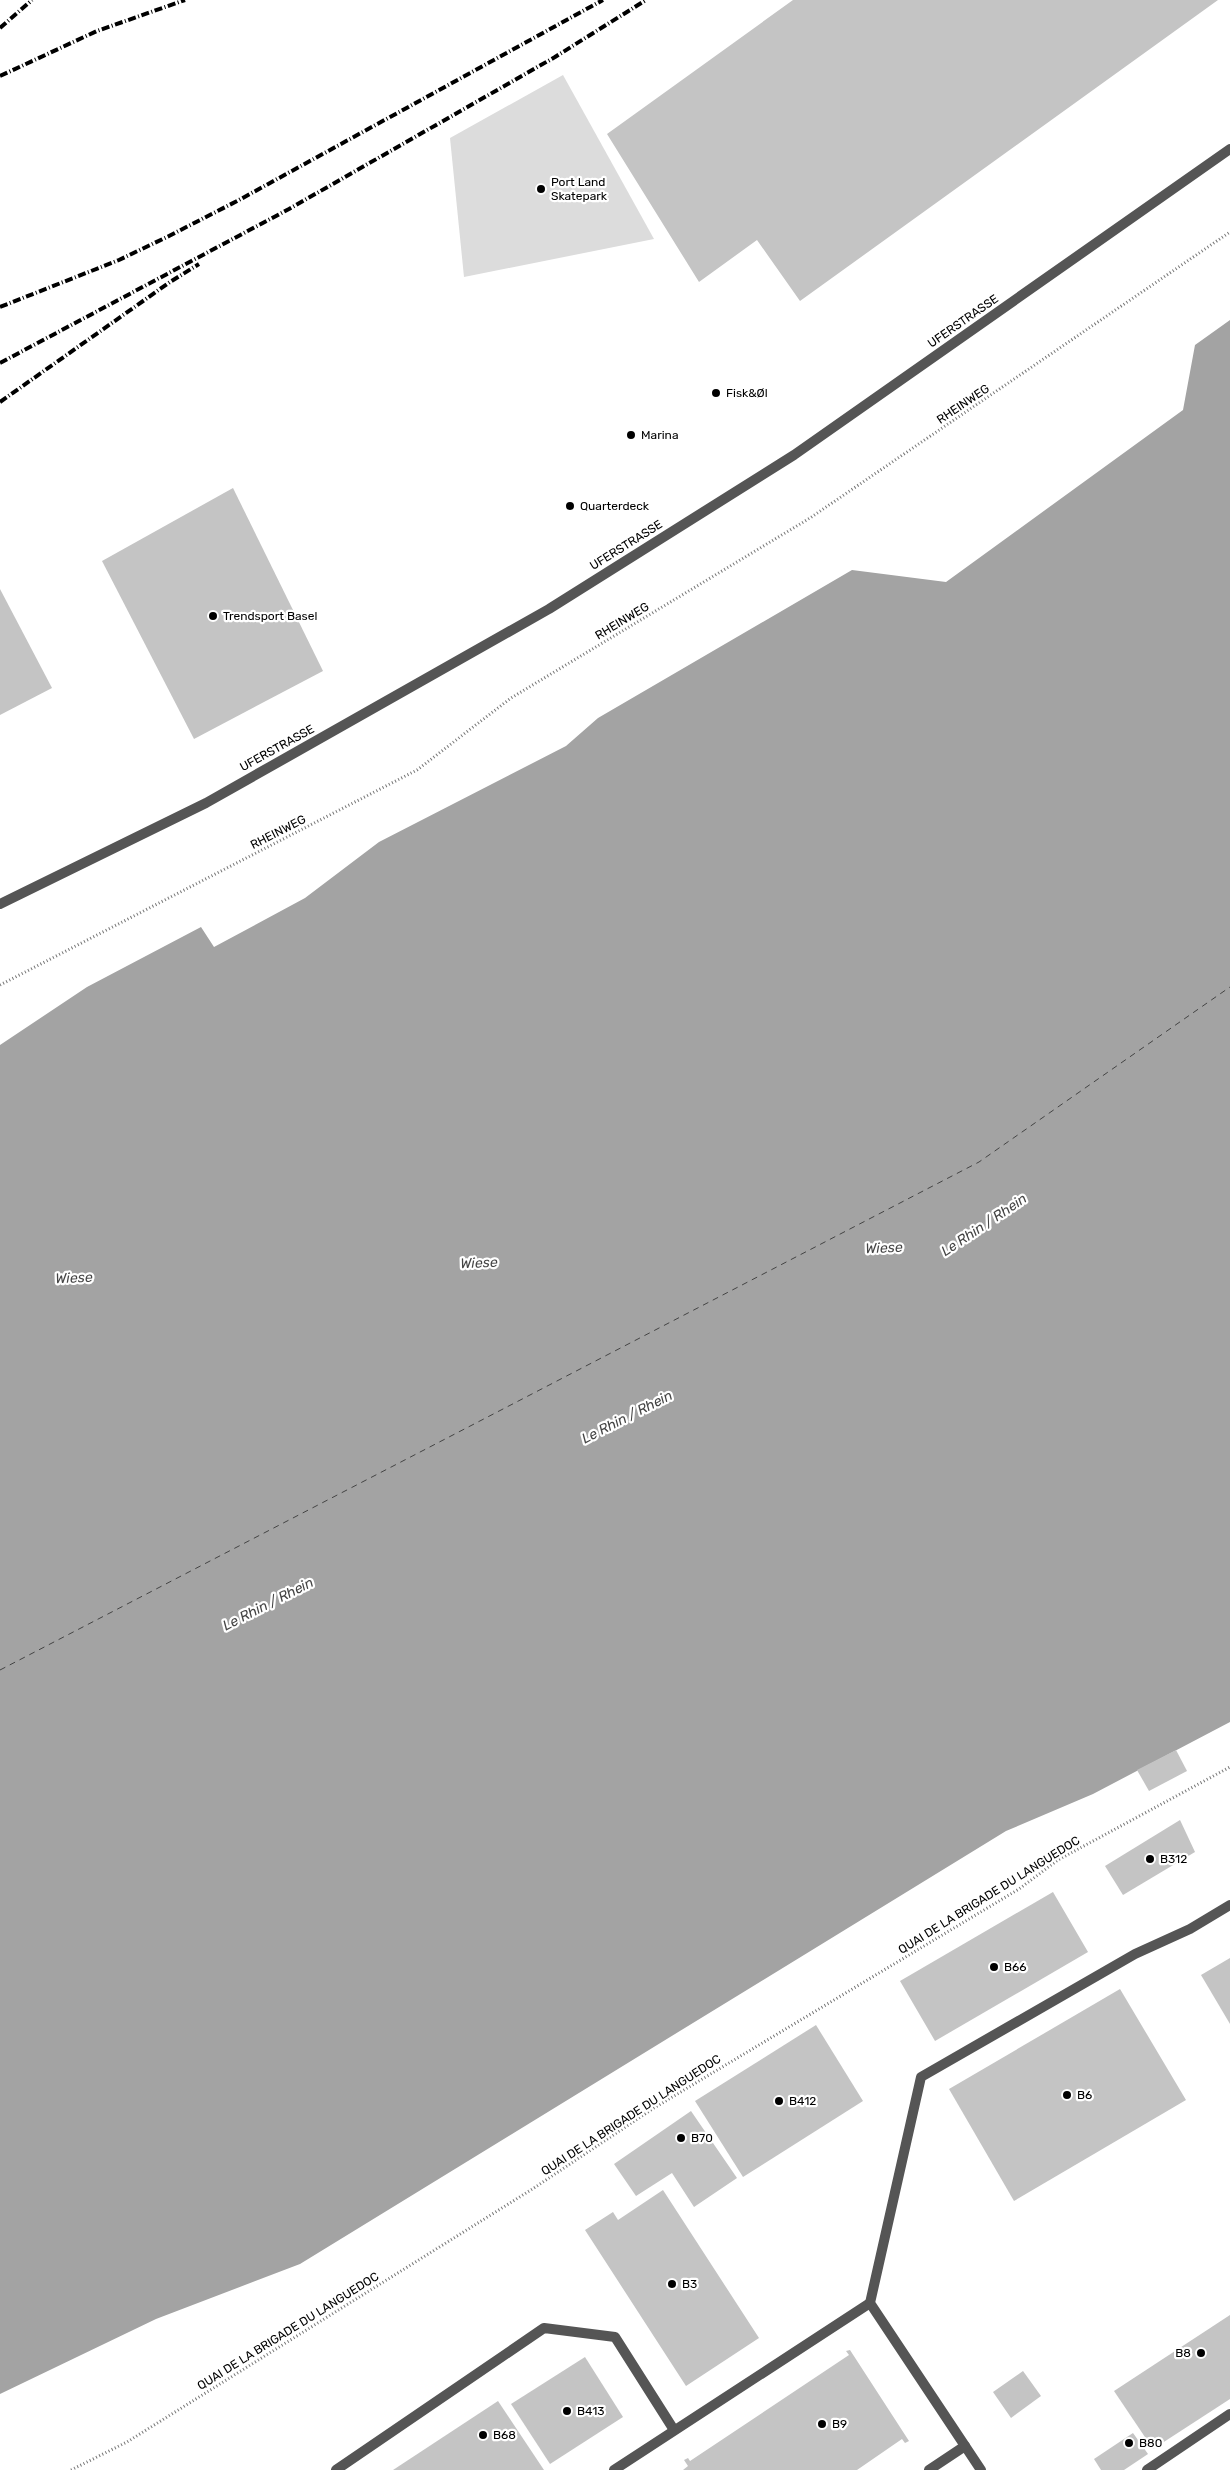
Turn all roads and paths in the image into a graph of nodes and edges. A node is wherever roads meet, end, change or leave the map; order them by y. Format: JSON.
{"nodes":[{"id":1,"x":1230,"y":149,"type":"edge"},
{"id":2,"x":1230,"y":232,"type":"edge"},
{"id":3,"x":0,"y":904,"type":"edge"},
{"id":4,"x":0,"y":985,"type":"edge"},
{"id":5,"x":1230,"y":1767,"type":"edge"},
{"id":6,"x":1230,"y":1905,"type":"edge"},
{"id":7,"x":870,"y":2303,"type":"junction"},
{"id":8,"x":1230,"y":2414,"type":"edge"},
{"id":9,"x":674,"y":2430,"type":"junction"},
{"id":10,"x":965,"y":2446,"type":"junction"},
{"id":11,"x":71,"y":2470,"type":"edge"},
{"id":12,"x":336,"y":2470,"type":"edge"},
{"id":13,"x":614,"y":2470,"type":"edge"},
{"id":14,"x":929,"y":2470,"type":"edge"},
{"id":15,"x":981,"y":2470,"type":"edge"},
{"id":16,"x":1147,"y":2470,"type":"edge"}],
"edges":[{"from":1,"to":3,"type":"street","name":"UFERSTRASSE"},
{"from":2,"to":4,"type":"path","name":"RHEINWEG"},
{"from":5,"to":11,"type":"path","name":"QUAI DE LA BRIGADE DU LANGUEDOC"},
{"from":6,"to":7,"type":"street"},
{"from":7,"to":9,"type":"street"},
{"from":7,"to":10,"type":"street"},
{"from":8,"to":16,"type":"street"},
{"from":9,"to":12,"type":"street"},
{"from":9,"to":13,"type":"street"},
{"from":10,"to":14,"type":"street"},
{"from":10,"to":15,"type":"street"}]}
